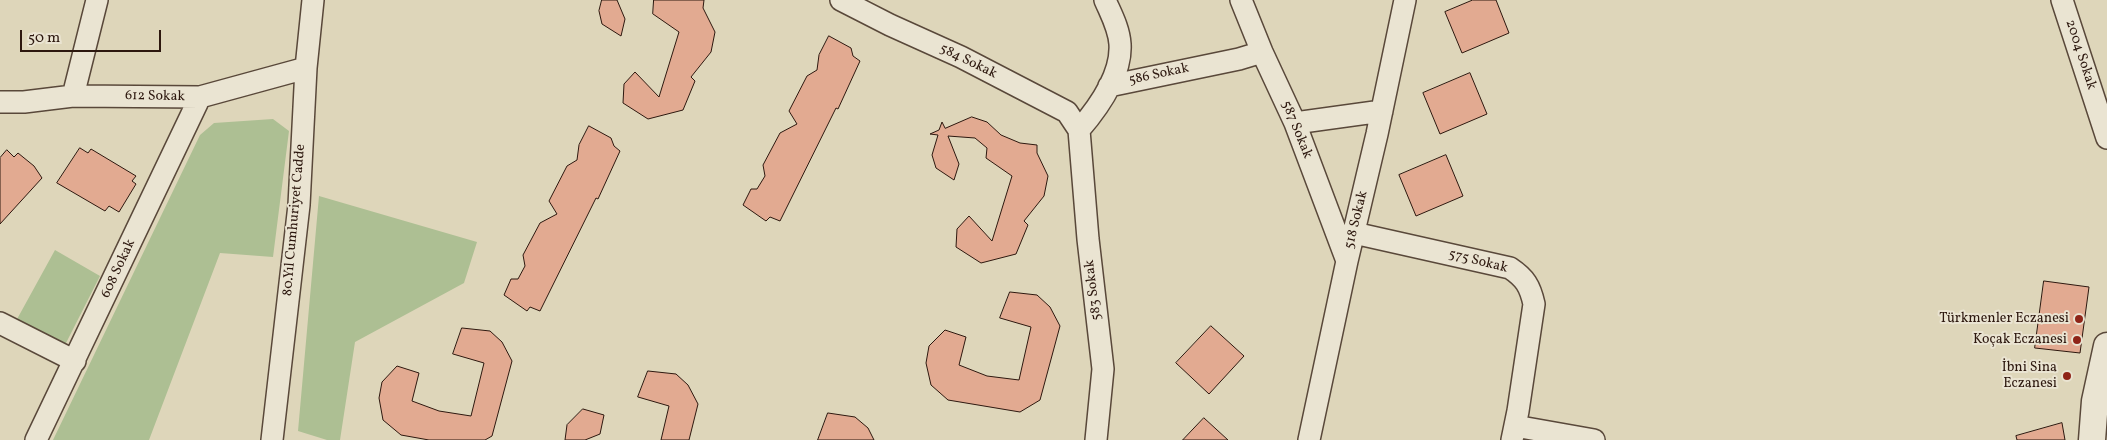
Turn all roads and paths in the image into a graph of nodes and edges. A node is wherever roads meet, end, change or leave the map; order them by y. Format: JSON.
{"nodes":[{"id":1,"x":97,"y":0,"type":"edge"},
{"id":2,"x":313,"y":0,"type":"edge"},
{"id":3,"x":841,"y":0,"type":"edge"},
{"id":4,"x":1105,"y":0,"type":"edge"},
{"id":5,"x":1241,"y":0,"type":"edge"},
{"id":6,"x":1405,"y":0,"type":"edge"},
{"id":7,"x":2062,"y":0,"type":"edge"},
{"id":8,"x":1262,"y":52,"type":"junction"},
{"id":9,"x":306,"y":68,"type":"junction"},
{"id":10,"x":1110,"y":86,"type":"junction"},
{"id":11,"x":73,"y":96,"type":"junction"},
{"id":12,"x":200,"y":97,"type":"junction"},
{"id":13,"x":0,"y":102,"type":"edge"},
{"id":14,"x":1382,"y":111,"type":"junction"},
{"id":15,"x":1295,"y":123,"type":"junction"},
{"id":16,"x":1079,"y":135,"type":"junction"},
{"id":17,"x":2107,"y":138,"type":"edge"},
{"id":18,"x":1354,"y":233,"type":"junction"},
{"id":19,"x":1347,"y":261,"type":"junction"},
{"id":20,"x":0,"y":323,"type":"edge"},
{"id":21,"x":2107,"y":346,"type":"edge"},
{"id":22,"x":75,"y":361,"type":"junction"},
{"id":23,"x":1513,"y":433,"type":"edge"},
{"id":24,"x":36,"y":440,"type":"edge"},
{"id":25,"x":272,"y":440,"type":"edge"},
{"id":26,"x":1096,"y":440,"type":"edge"},
{"id":27,"x":1308,"y":440,"type":"edge"},
{"id":28,"x":1594,"y":440,"type":"edge"},
{"id":29,"x":2092,"y":440,"type":"edge"}],
"edges":[{"from":1,"to":11,"type":"street"},
{"from":2,"to":9,"type":"street","name":"80.Yıl Cumhuriyet Cadde"},
{"from":3,"to":16,"type":"street","name":"584 Sokak"},
{"from":4,"to":10,"type":"street"},
{"from":5,"to":8,"type":"street","name":"587 Sokak"},
{"from":6,"to":14,"type":"street","name":"518 Sokak"},
{"from":7,"to":17,"type":"street","name":"2004 Sokak"},
{"from":8,"to":10,"type":"street","name":"586 Sokak"},
{"from":8,"to":15,"type":"street","name":"587 Sokak"},
{"from":9,"to":12,"type":"street","name":"612 Sokak"},
{"from":9,"to":25,"type":"street","name":"80.Yıl Cumhuriyet Cadde"},
{"from":10,"to":16,"type":"street","name":"586 Sokak"},
{"from":11,"to":12,"type":"street","name":"612 Sokak"},
{"from":11,"to":13,"type":"street","name":"612 Sokak"},
{"from":12,"to":22,"type":"street","name":"608 Sokak"},
{"from":14,"to":15,"type":"street"},
{"from":14,"to":18,"type":"street","name":"518 Sokak"},
{"from":15,"to":19,"type":"street","name":"587 Sokak"},
{"from":16,"to":26,"type":"street","name":"583 Sokak"},
{"from":18,"to":19,"type":"street","name":"518 Sokak"},
{"from":18,"to":23,"type":"street","name":"575 Sokak"},
{"from":19,"to":27,"type":"street","name":"518 Sokak"},
{"from":20,"to":22,"type":"street"},
{"from":21,"to":29,"type":"street"},
{"from":22,"to":24,"type":"street","name":"608 Sokak"},
{"from":23,"to":28,"type":"street"}]}
